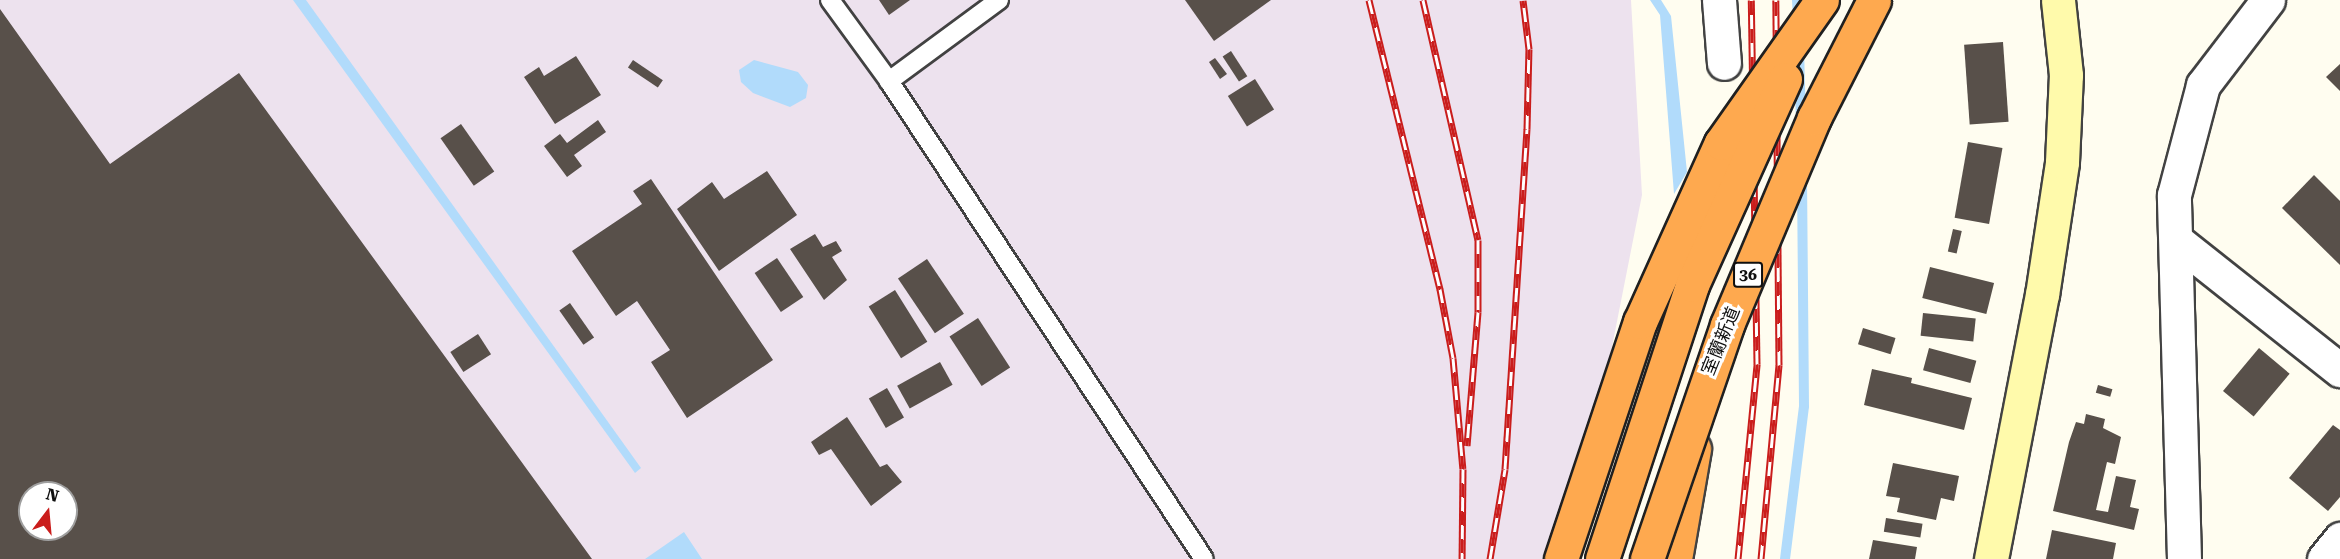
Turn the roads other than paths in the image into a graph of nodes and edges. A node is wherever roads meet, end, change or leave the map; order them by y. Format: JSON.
{"nodes":[{"id":1,"x":830,"y":0,"type":"edge"},
{"id":2,"x":999,"y":0,"type":"edge"},
{"id":3,"x":1719,"y":0,"type":"edge"},
{"id":4,"x":1822,"y":0,"type":"edge"},
{"id":5,"x":1874,"y":0,"type":"edge"},
{"id":6,"x":2058,"y":0,"type":"edge"},
{"id":7,"x":2258,"y":4,"type":"edge"},
{"id":8,"x":1724,"y":63,"type":"dead end"},
{"id":9,"x":889,"y":81,"type":"junction"},
{"id":10,"x":2177,"y":241,"type":"junction"},
{"id":11,"x":2340,"y":370,"type":"edge"},
{"id":12,"x":1703,"y":388,"type":"junction"},
{"id":13,"x":2340,"y":539,"type":"edge"},
{"id":14,"x":1204,"y":559,"type":"edge"},
{"id":15,"x":1561,"y":559,"type":"edge"},
{"id":16,"x":1602,"y":559,"type":"edge"},
{"id":17,"x":1647,"y":559,"type":"edge"},
{"id":18,"x":1675,"y":559,"type":"edge"},
{"id":19,"x":1992,"y":559,"type":"edge"},
{"id":20,"x":2184,"y":559,"type":"edge"},
{"id":21,"x":2324,"y":559,"type":"edge"}],
"edges":[{"from":1,"to":9,"type":"lane"},
{"from":2,"to":9,"type":"lane"},
{"from":3,"to":8,"type":"street"},
{"from":4,"to":15,"type":"highway","bridge":true},
{"from":4,"to":16,"type":"highway","bridge":true},
{"from":5,"to":12,"type":"highway","name":"室蘭新道","number":"36","bridge":true},
{"from":6,"to":19,"type":"street"},
{"from":7,"to":10,"type":"street"},
{"from":9,"to":14,"type":"lane"},
{"from":10,"to":11,"type":"street"},
{"from":10,"to":20,"type":"street"},
{"from":12,"to":17,"type":"highway","name":"室蘭新道","number":"36","bridge":true},
{"from":12,"to":18,"type":"highway"},
{"from":13,"to":21,"type":"street"}]}
